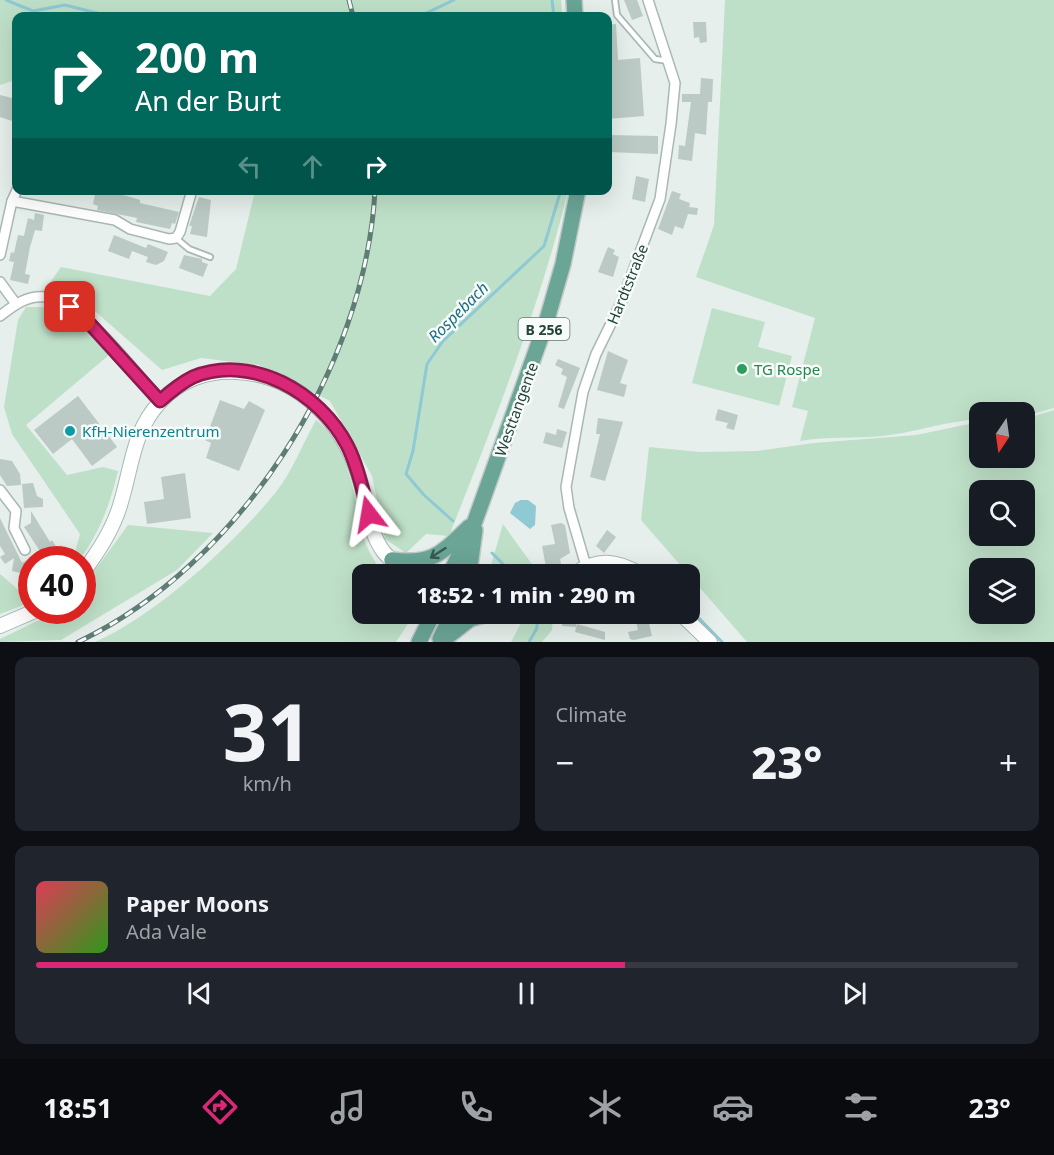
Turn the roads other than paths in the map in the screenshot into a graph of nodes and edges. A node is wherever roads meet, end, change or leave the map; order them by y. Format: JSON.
{"nodes":[{"id":1,"x":615,"y":0,"type":"edge"},
{"id":2,"x":648,"y":0,"type":"edge"},
{"id":3,"x":670,"y":61,"type":"junction"},
{"id":4,"x":15,"y":195,"type":"edge"},
{"id":5,"x":191,"y":195,"type":"edge"},
{"id":6,"x":577,"y":195,"type":"edge"},
{"id":7,"x":12,"y":201,"type":"junction"},
{"id":8,"x":4,"y":216,"type":"edge"},
{"id":9,"x":176,"y":237,"type":"junction"},
{"id":10,"x":0,"y":255,"type":"edge"},
{"id":11,"x":210,"y":257,"type":"dead end"},
{"id":12,"x":0,"y":282,"type":"edge"},
{"id":13,"x":16,"y":304,"type":"junction"},
{"id":14,"x":0,"y":316,"type":"edge"},
{"id":15,"x":160,"y":401,"type":"junction"},
{"id":16,"x":0,"y":490,"type":"edge"},
{"id":17,"x":476,"y":521,"type":"junction"},
{"id":18,"x":23,"y":546,"type":"edge"},
{"id":19,"x":96,"y":552,"type":"edge"},
{"id":20,"x":392,"y":560,"type":"junction"},
{"id":21,"x":395,"y":564,"type":"edge"},
{"id":22,"x":399,"y":564,"type":"edge"},
{"id":23,"x":455,"y":564,"type":"edge"},
{"id":24,"x":470,"y":564,"type":"edge"},
{"id":25,"x":585,"y":564,"type":"edge"},
{"id":26,"x":596,"y":564,"type":"edge"},
{"id":27,"x":622,"y":564,"type":"edge"},
{"id":28,"x":18,"y":618,"type":"edge"},
{"id":29,"x":448,"y":624,"type":"edge"},
{"id":30,"x":463,"y":624,"type":"edge"},
{"id":31,"x":691,"y":624,"type":"edge"},
{"id":32,"x":0,"y":626,"type":"edge"},
{"id":33,"x":440,"y":642,"type":"edge"},
{"id":34,"x":710,"y":642,"type":"edge"}],
"edges":[{"from":1,"to":3,"type":"lane"},
{"from":2,"to":3,"type":"street","name":"Hardtstraße"},
{"from":3,"to":25,"type":"street","name":"Hardtstraße"},
{"from":4,"to":7,"type":"street"},
{"from":5,"to":9,"type":"street"},
{"from":6,"to":17,"type":"main road","name":"Westtangente","number":"B 256"},
{"from":7,"to":8,"type":"street"},
{"from":7,"to":9,"type":"street"},
{"from":8,"to":10,"type":"street"},
{"from":9,"to":11,"type":"lane"},
{"from":12,"to":13,"type":"street"},
{"from":13,"to":14,"type":"street"},
{"from":13,"to":15,"type":"street"},
{"from":15,"to":19,"type":"street"},
{"from":15,"to":20,"type":"street"},
{"from":16,"to":18,"type":"street"},
{"from":17,"to":20,"type":"main road","number":"B 256","one_way":true},
{"from":17,"to":23,"type":"main road","name":"Westtangente","number":"B 256"},
{"from":17,"to":24,"type":"main road","name":"Westtangente","number":"B 256"},
{"from":20,"to":21,"type":"main road"},
{"from":20,"to":22,"type":"street"},
{"from":26,"to":27,"type":"street"},
{"from":28,"to":32,"type":"street"},
{"from":29,"to":33,"type":"main road"},
{"from":30,"to":33,"type":"main road"},
{"from":31,"to":34,"type":"street"}]}
